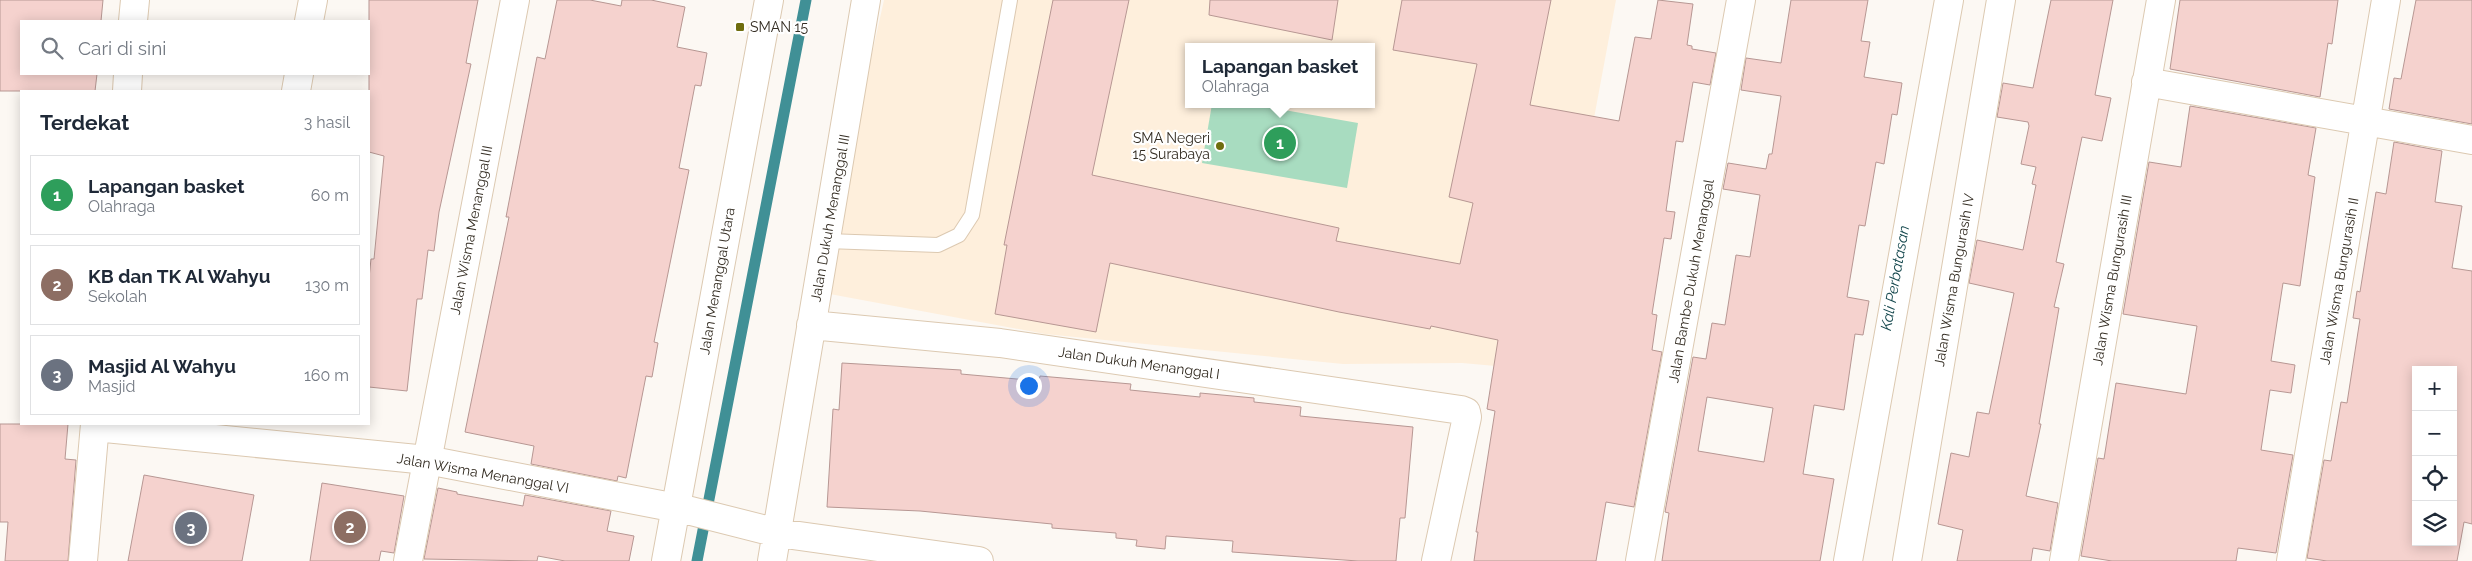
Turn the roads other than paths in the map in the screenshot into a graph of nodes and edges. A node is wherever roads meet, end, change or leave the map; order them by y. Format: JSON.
{"nodes":[{"id":1,"x":135,"y":0,"type":"edge"},
{"id":2,"x":313,"y":0,"type":"edge"},
{"id":3,"x":515,"y":0,"type":"edge"},
{"id":4,"x":769,"y":0,"type":"edge"},
{"id":5,"x":866,"y":0,"type":"edge"},
{"id":6,"x":1010,"y":0,"type":"edge"},
{"id":7,"x":1741,"y":0,"type":"edge"},
{"id":8,"x":1949,"y":0,"type":"edge"},
{"id":9,"x":2001,"y":0,"type":"edge"},
{"id":10,"x":2161,"y":0,"type":"edge"},
{"id":11,"x":2386,"y":0,"type":"edge"},
{"id":12,"x":133,"y":20,"type":"edge"},
{"id":13,"x":309,"y":20,"type":"edge"},
{"id":14,"x":128,"y":75,"type":"edge"},
{"id":15,"x":299,"y":75,"type":"edge"},
{"id":16,"x":2146,"y":82,"type":"junction"},
{"id":17,"x":126,"y":90,"type":"edge"},
{"id":18,"x":296,"y":90,"type":"edge"},
{"id":19,"x":2366,"y":120,"type":"junction"},
{"id":20,"x":2472,"y":140,"type":"edge"},
{"id":21,"x":827,"y":241,"type":"junction"},
{"id":22,"x":811,"y":325,"type":"junction"},
{"id":23,"x":95,"y":425,"type":"edge"},
{"id":24,"x":427,"y":460,"type":"junction"},
{"id":25,"x":682,"y":510,"type":"junction"},
{"id":26,"x":771,"y":531,"type":"junction"},
{"id":27,"x":83,"y":561,"type":"edge"},
{"id":28,"x":408,"y":561,"type":"edge"},
{"id":29,"x":666,"y":561,"type":"edge"},
{"id":30,"x":772,"y":561,"type":"edge"},
{"id":31,"x":979,"y":561,"type":"edge"},
{"id":32,"x":1436,"y":561,"type":"edge"},
{"id":33,"x":1640,"y":561,"type":"edge"},
{"id":34,"x":1848,"y":561,"type":"edge"},
{"id":35,"x":1907,"y":561,"type":"edge"},
{"id":36,"x":2064,"y":561,"type":"edge"},
{"id":37,"x":2291,"y":561,"type":"edge"}],
"edges":[{"from":1,"to":12,"type":"street"},
{"from":2,"to":13,"type":"street"},
{"from":3,"to":24,"type":"street","name":"Jalan Wisma Menanggal III"},
{"from":4,"to":25,"type":"street","name":"Jalan Menanggal Utara"},
{"from":5,"to":21,"type":"street","name":"Jalan Dukuh Menanggal III"},
{"from":6,"to":21,"type":"lane"},
{"from":7,"to":33,"type":"street","name":"Jalan Bambe Dukuh Menanggal"},
{"from":8,"to":34,"type":"street"},
{"from":9,"to":35,"type":"street","name":"Jalan Wisma Bungurasih IV"},
{"from":10,"to":16,"type":"street","name":"Jalan Wisma Bungurasih III"},
{"from":11,"to":19,"type":"street","name":"Jalan Wisma Bungurasih II"},
{"from":14,"to":17,"type":"street"},
{"from":15,"to":18,"type":"street"},
{"from":16,"to":19,"type":"street"},
{"from":16,"to":36,"type":"street","name":"Jalan Wisma Bungurasih III"},
{"from":19,"to":20,"type":"street"},
{"from":19,"to":37,"type":"street","name":"Jalan Wisma Bungurasih II"},
{"from":21,"to":22,"type":"street","name":"Jalan Dukuh Menanggal III"},
{"from":22,"to":26,"type":"street","name":"Jalan Dukuh Menanggal III"},
{"from":22,"to":32,"type":"street","name":"Jalan Dukuh Menanggal I"},
{"from":23,"to":24,"type":"street","name":"Jalan Wisma Menanggal VI"},
{"from":23,"to":27,"type":"street"},
{"from":24,"to":25,"type":"street","name":"Jalan Wisma Menanggal VI"},
{"from":24,"to":28,"type":"street","name":"Jalan Wisma Menanggal III"},
{"from":25,"to":26,"type":"street","name":"Jalan Wisma Menanggal VI"},
{"from":25,"to":29,"type":"street","name":"Jalan Menanggal Utara"},
{"from":26,"to":30,"type":"street","name":"Jalan Dukuh Menanggal III"},
{"from":26,"to":31,"type":"street","name":"Jalan Wisma Menanggal VI"}]}
